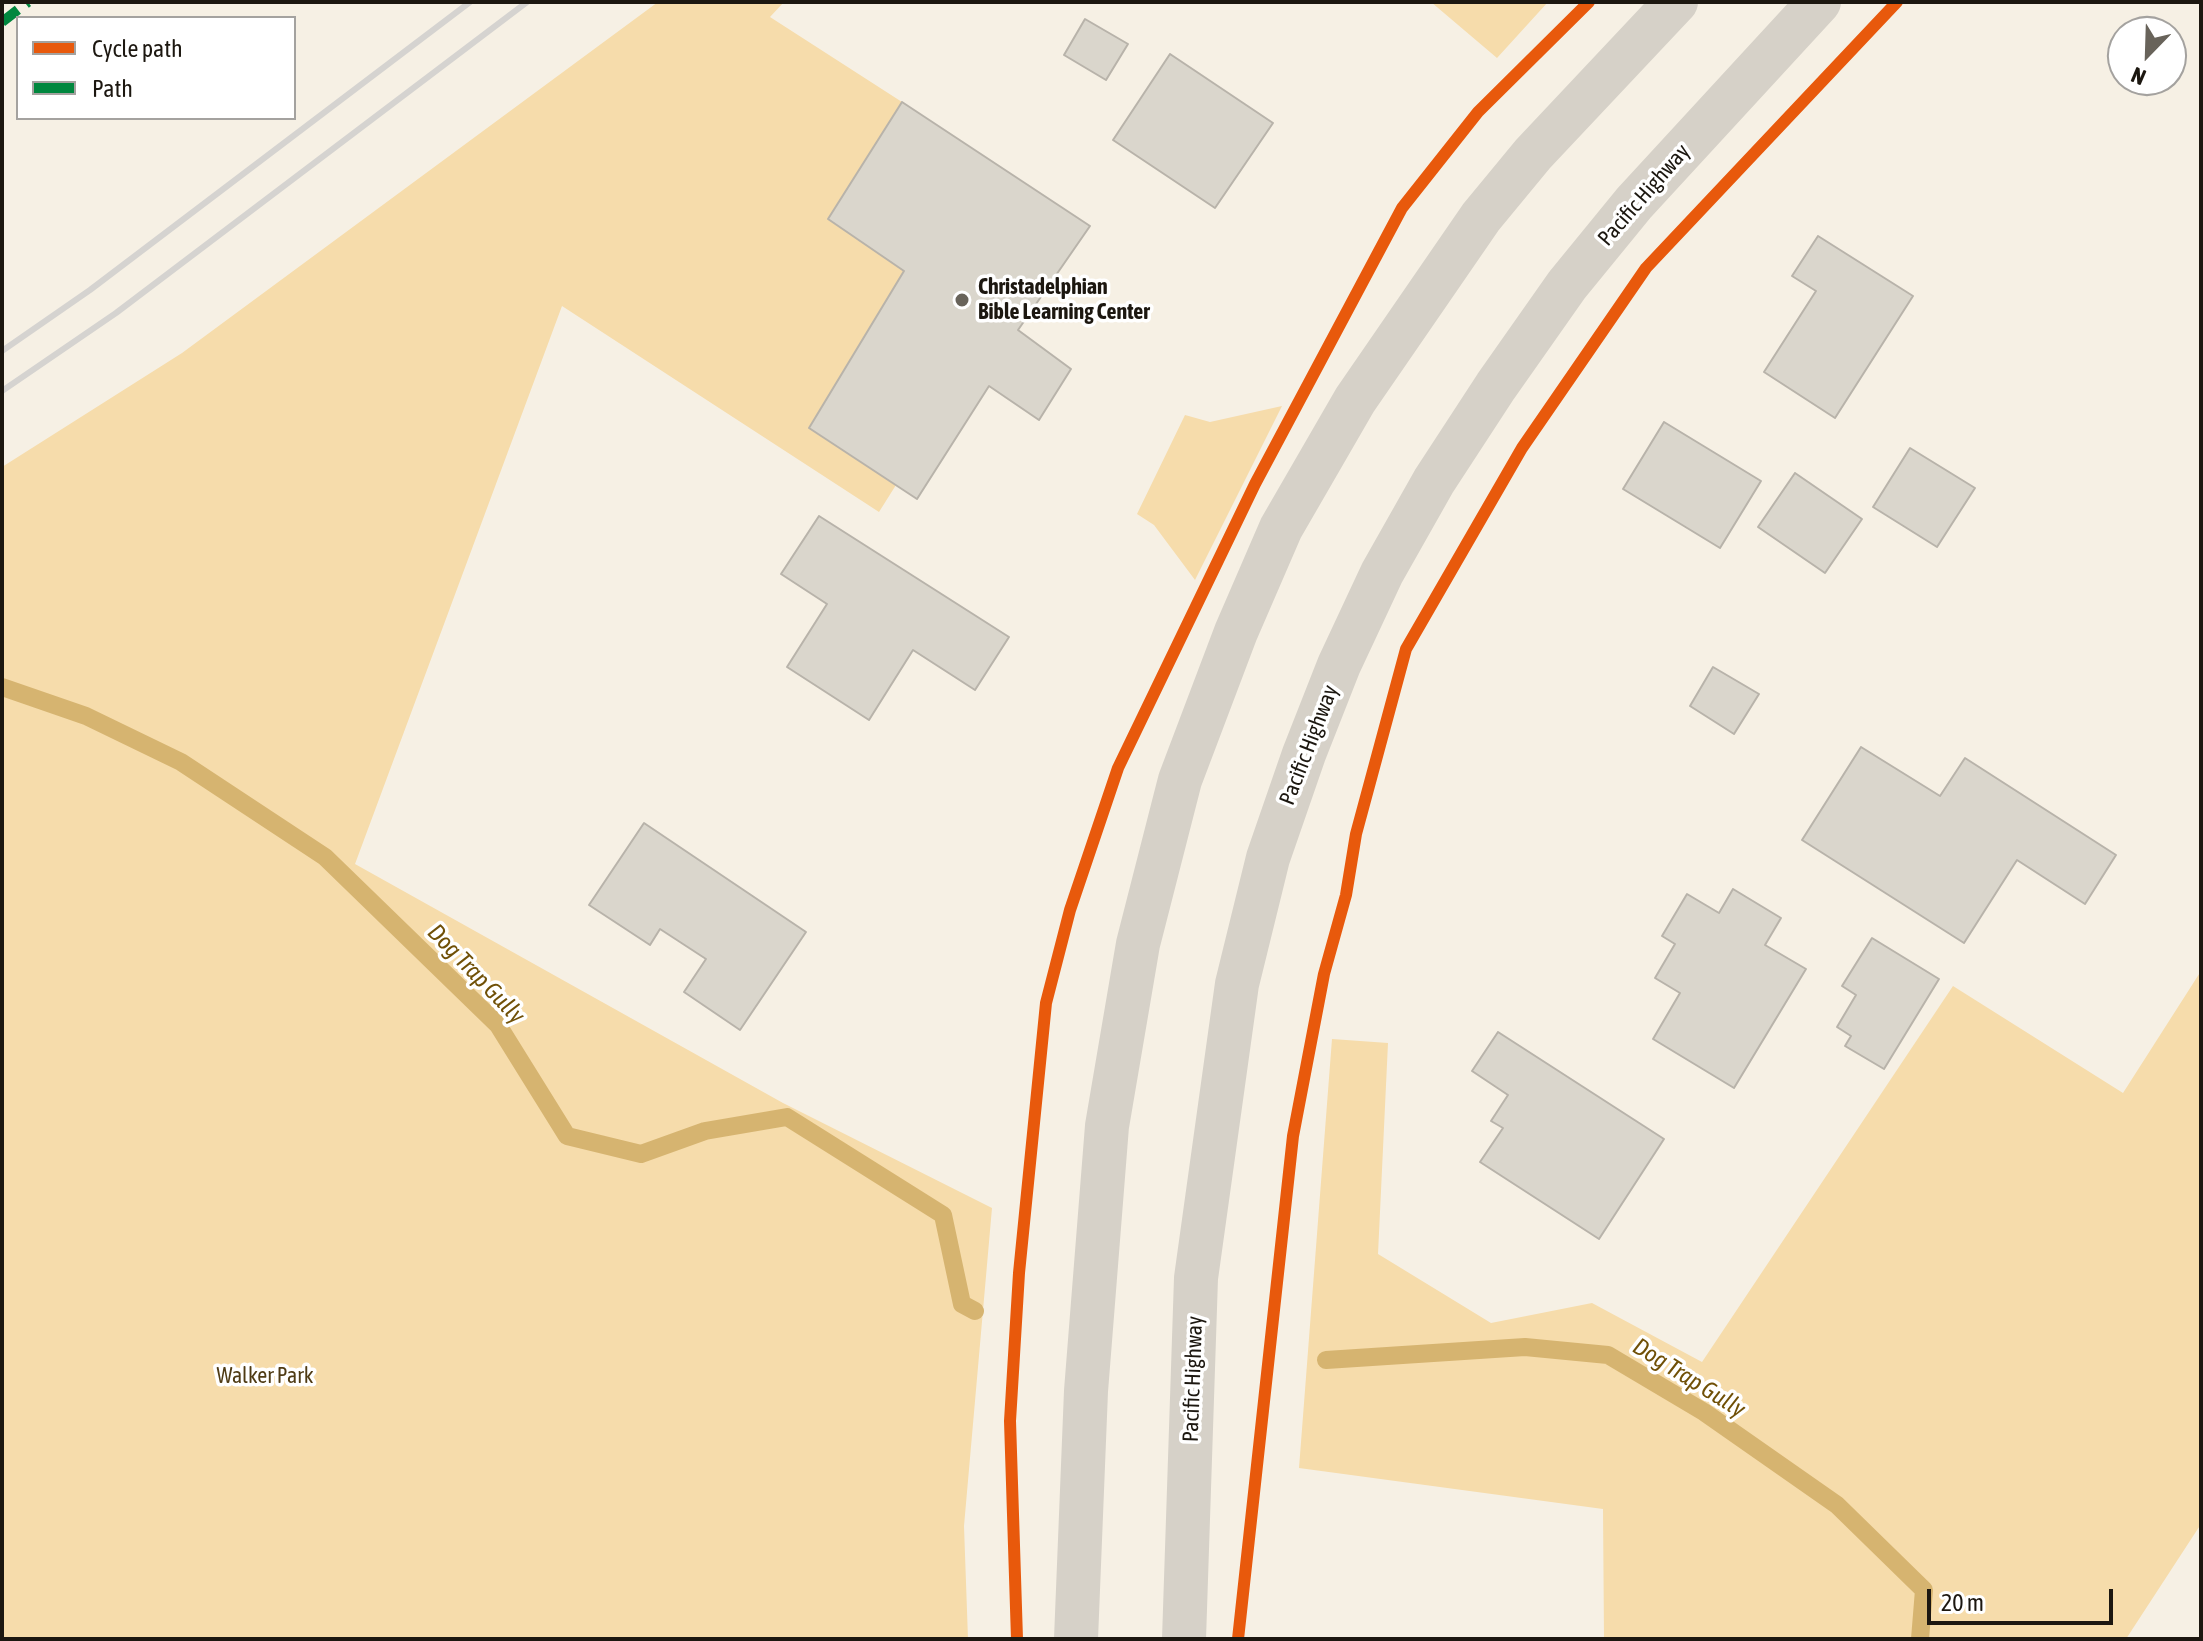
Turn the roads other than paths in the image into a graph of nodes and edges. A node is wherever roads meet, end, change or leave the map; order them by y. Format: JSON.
{"nodes":[{"id":1,"x":1676,"y":2,"type":"edge"},
{"id":2,"x":1819,"y":2,"type":"edge"},
{"id":3,"x":1076,"y":1639,"type":"edge"},
{"id":4,"x":1184,"y":1639,"type":"edge"}],
"edges":[{"from":1,"to":3,"type":"main road"},
{"from":2,"to":4,"type":"main road","name":"Pacific Highway"}]}
